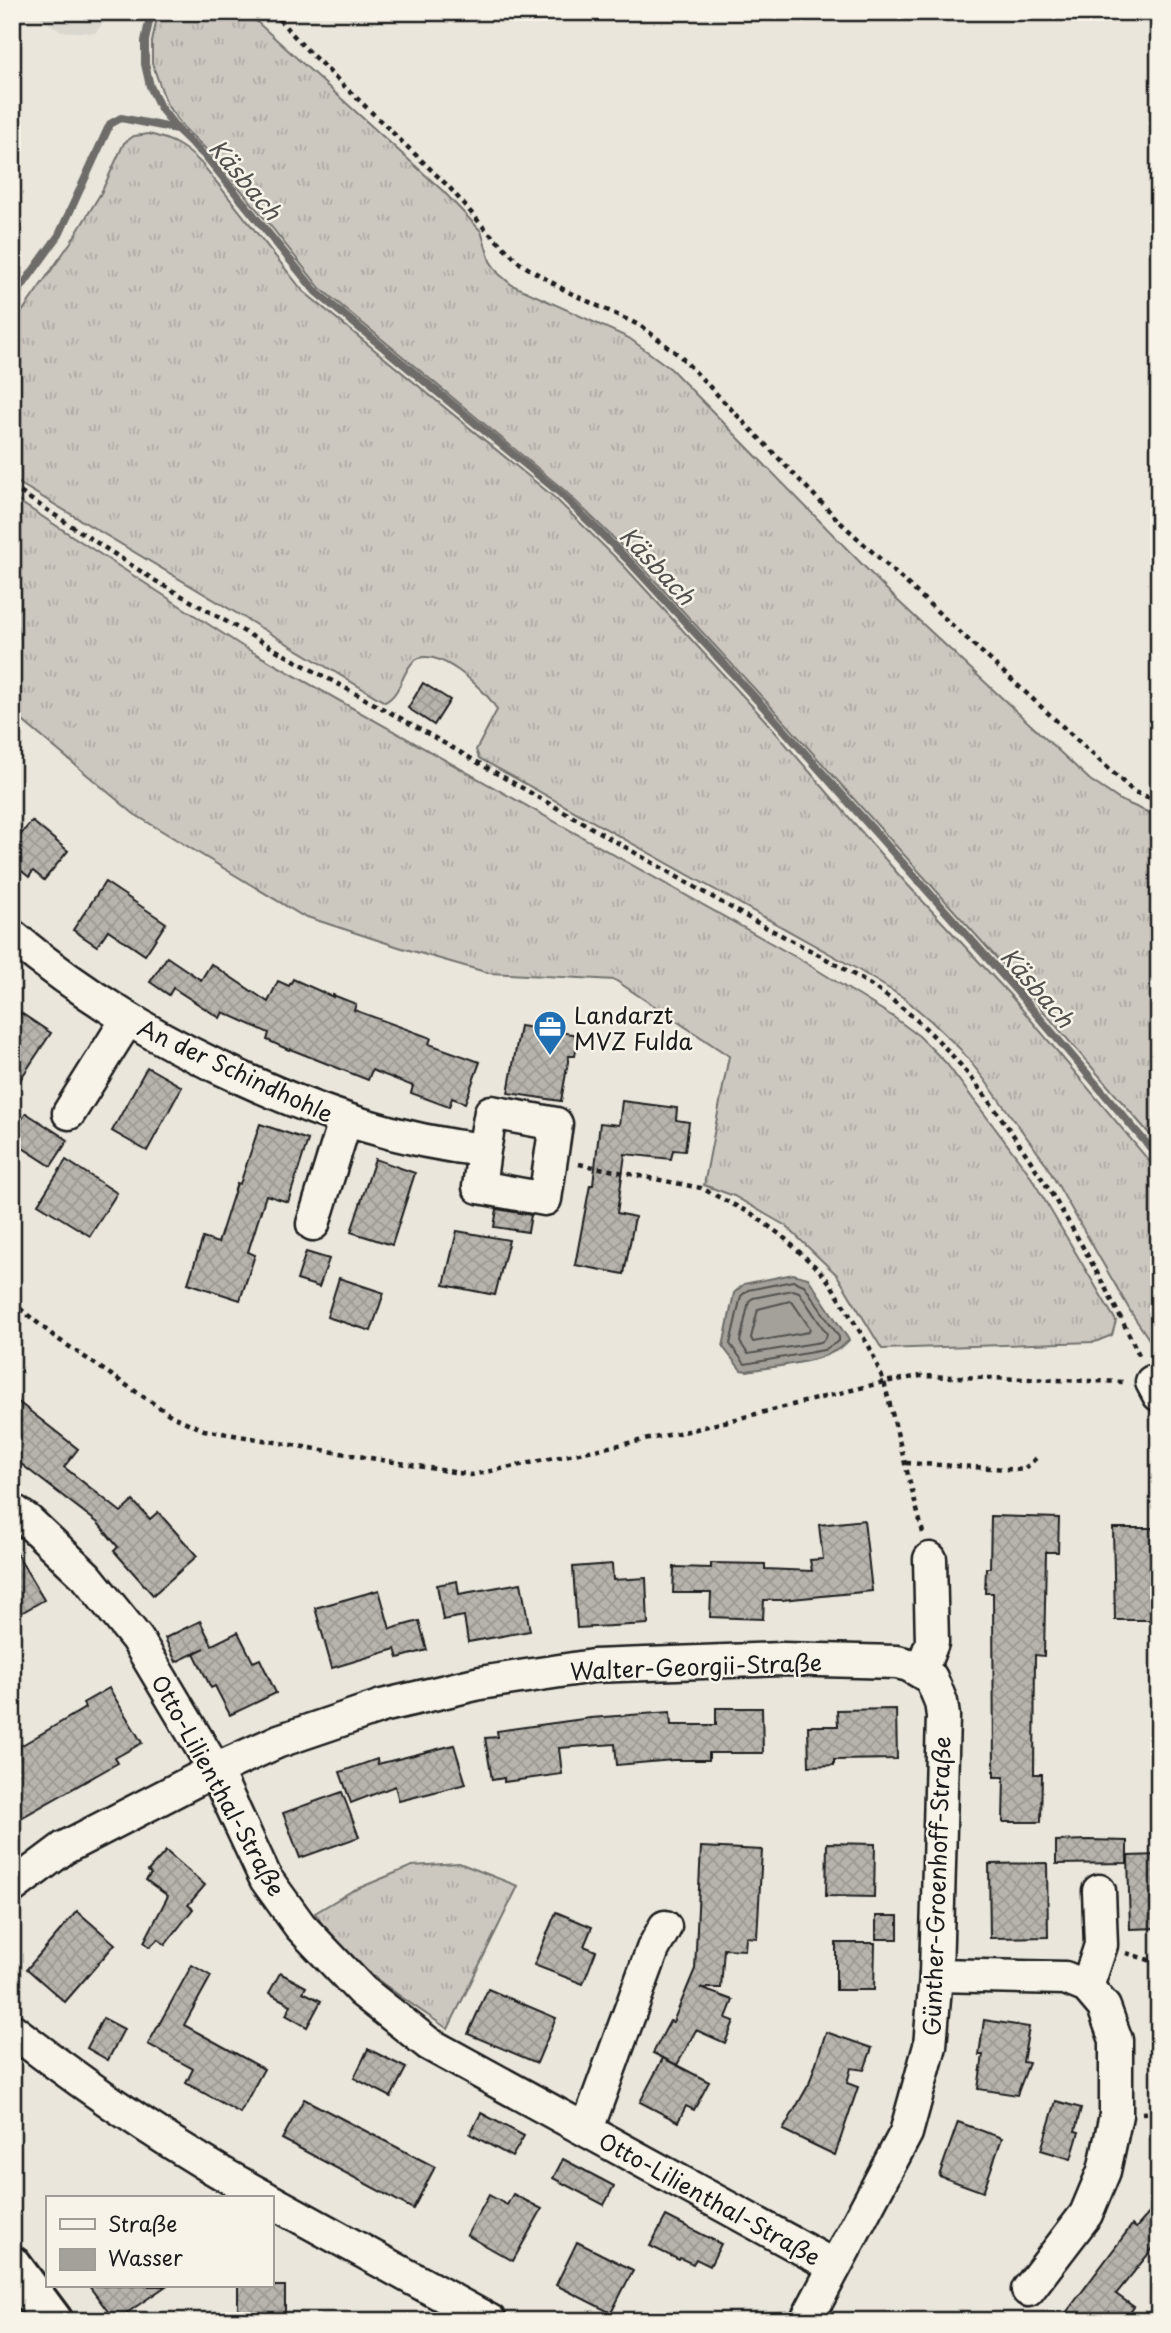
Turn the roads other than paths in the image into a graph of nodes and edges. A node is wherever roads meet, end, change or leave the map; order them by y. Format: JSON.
{"nodes":[{"id":1,"x":12,"y":936,"type":"edge"},
{"id":2,"x":127,"y":1020,"type":"junction"},
{"id":3,"x":69,"y":1113,"type":"dead end"},
{"id":4,"x":345,"y":1121,"type":"junction"},
{"id":5,"x":484,"y":1150,"type":"junction"},
{"id":6,"x":313,"y":1224,"type":"dead end"},
{"id":7,"x":12,"y":1510,"type":"edge"},
{"id":8,"x":930,"y":1559,"type":"road end"},
{"id":9,"x":921,"y":1671,"type":"junction"},
{"id":10,"x":215,"y":1770,"type":"junction"},
{"id":11,"x":12,"y":1887,"type":"edge"},
{"id":12,"x":1100,"y":1891,"type":"dead end"},
{"id":13,"x":665,"y":1927,"type":"dead end"},
{"id":14,"x":936,"y":1975,"type":"junction"},
{"id":15,"x":1087,"y":1987,"type":"junction"},
{"id":16,"x":12,"y":2030,"type":"edge"},
{"id":17,"x":587,"y":2129,"type":"junction"},
{"id":18,"x":263,"y":2196,"type":"edge"},
{"id":19,"x":273,"y":2202,"type":"edge"},
{"id":20,"x":12,"y":2266,"type":"edge"},
{"id":21,"x":834,"y":2266,"type":"junction"},
{"id":22,"x":1028,"y":2290,"type":"dead end"},
{"id":23,"x":53,"y":2321,"type":"edge"},
{"id":24,"x":490,"y":2321,"type":"edge"},
{"id":25,"x":806,"y":2321,"type":"edge"}],
"edges":[{"from":1,"to":2,"type":"street","name":"An der Schindhohle"},
{"from":2,"to":3,"type":"street","name":"An der Schindhohle"},
{"from":2,"to":4,"type":"street","name":"An der Schindhohle"},
{"from":4,"to":5,"type":"street","name":"An der Schindhohle"},
{"from":4,"to":6,"type":"street","name":"An der Schindhohle"},
{"from":5,"to":5,"type":"street"},
{"from":7,"to":10,"type":"street","name":"Otto-Lilienthal-Straße"},
{"from":8,"to":9,"type":"street"},
{"from":9,"to":10,"type":"street","name":"Walter-Georgii-Straße"},
{"from":9,"to":14,"type":"street","name":"Günther-Groenhoff-Straße"},
{"from":10,"to":11,"type":"street","name":"Walter-Georgii-Straße"},
{"from":10,"to":17,"type":"street","name":"Otto-Lilienthal-Straße"},
{"from":12,"to":15,"type":"street"},
{"from":13,"to":17,"type":"street","name":"Otto-Lilienthal-Straße"},
{"from":14,"to":15,"type":"street"},
{"from":14,"to":21,"type":"street","name":"Günther-Groenhoff-Straße"},
{"from":15,"to":22,"type":"street"},
{"from":16,"to":18,"type":"street"},
{"from":17,"to":21,"type":"street","name":"Otto-Lilienthal-Straße"},
{"from":19,"to":24,"type":"street"},
{"from":20,"to":23,"type":"main road"},
{"from":21,"to":25,"type":"street","name":"Günther-Groenhoff-Straße"}]}
